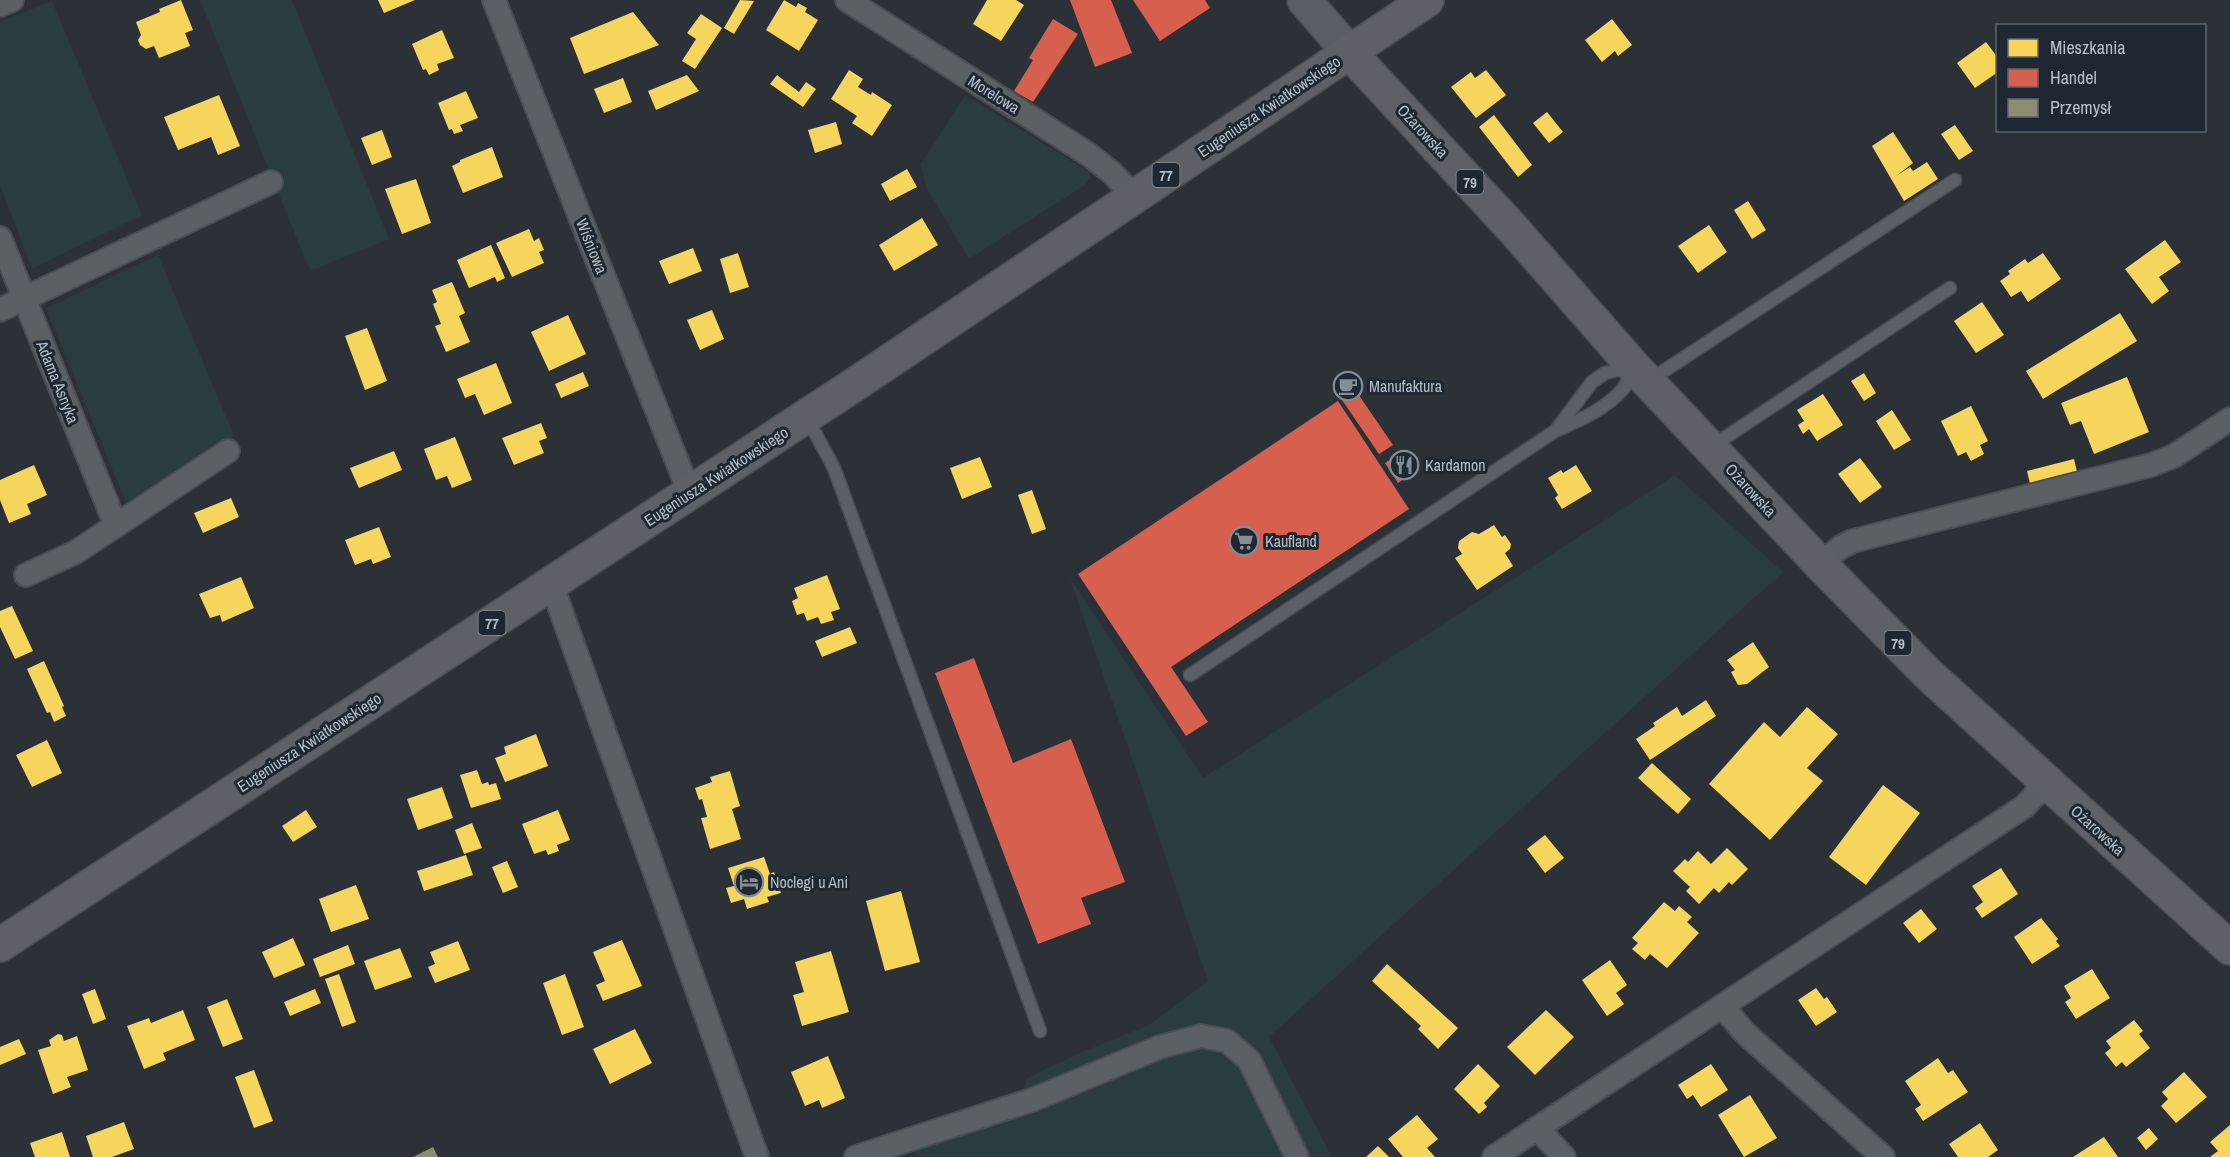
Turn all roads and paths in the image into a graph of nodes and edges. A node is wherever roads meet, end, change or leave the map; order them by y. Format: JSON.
{"nodes":[{"id":1,"x":12,"y":0,"type":"edge"},
{"id":2,"x":494,"y":0,"type":"edge"},
{"id":3,"x":847,"y":0,"type":"edge"},
{"id":4,"x":1304,"y":0,"type":"edge"},
{"id":5,"x":1427,"y":0,"type":"edge"},
{"id":6,"x":0,"y":5,"type":"edge"},
{"id":7,"x":1349,"y":52,"type":"junction"},
{"id":8,"x":1955,"y":180,"type":"dead end"},
{"id":9,"x":271,"y":182,"type":"dead end"},
{"id":10,"x":1134,"y":196,"type":"junction"},
{"id":11,"x":0,"y":238,"type":"edge"},
{"id":12,"x":1950,"y":288,"type":"dead end"},
{"id":13,"x":24,"y":299,"type":"junction"},
{"id":14,"x":0,"y":310,"type":"edge"},
{"id":15,"x":1641,"y":374,"type":"junction"},
{"id":16,"x":806,"y":417,"type":"junction"},
{"id":17,"x":2230,"y":419,"type":"edge"},
{"id":18,"x":1555,"y":431,"type":"junction"},
{"id":19,"x":1710,"y":448,"type":"junction"},
{"id":20,"x":228,"y":451,"type":"dead end"},
{"id":21,"x":691,"y":492,"type":"junction"},
{"id":22,"x":116,"y":526,"type":"junction"},
{"id":23,"x":1820,"y":564,"type":"junction"},
{"id":24,"x":26,"y":575,"type":"dead end"},
{"id":25,"x":549,"y":585,"type":"junction"},
{"id":26,"x":1190,"y":675,"type":"dead end"},
{"id":27,"x":2046,"y":783,"type":"junction"},
{"id":28,"x":0,"y":945,"type":"edge"},
{"id":29,"x":2230,"y":948,"type":"edge"},
{"id":30,"x":1723,"y":1007,"type":"junction"},
{"id":31,"x":1040,"y":1031,"type":"dead end"},
{"id":32,"x":1537,"y":1128,"type":"junction"},
{"id":33,"x":757,"y":1157,"type":"edge"},
{"id":34,"x":856,"y":1157,"type":"edge"},
{"id":35,"x":1297,"y":1157,"type":"edge"},
{"id":36,"x":1494,"y":1157,"type":"edge"},
{"id":37,"x":1564,"y":1157,"type":"edge"},
{"id":38,"x":1883,"y":1157,"type":"edge"}],
"edges":[{"from":1,"to":6,"type":"street"},
{"from":2,"to":21,"type":"street","name":"Wiśniowa"},
{"from":3,"to":10,"type":"street","name":"Morelowa"},
{"from":4,"to":7,"type":"street","name":"Ożarowska"},
{"from":5,"to":7,"type":"main road","name":"Eugeniusza Kwiatkowskiego","number":"77"},
{"from":7,"to":10,"type":"main road","name":"Eugeniusza Kwiatkowskiego","number":"77"},
{"from":7,"to":15,"type":"main road","name":"Ożarowska","number":"79"},
{"from":8,"to":15,"type":"lane"},
{"from":9,"to":13,"type":"street"},
{"from":10,"to":16,"type":"main road","name":"Eugeniusza Kwiatkowskiego","number":"77"},
{"from":11,"to":13,"type":"street","name":"Adama Asnyka"},
{"from":12,"to":19,"type":"lane"},
{"from":13,"to":14,"type":"street"},
{"from":13,"to":22,"type":"street","name":"Adama Asnyka"},
{"from":15,"to":18,"type":"lane"},
{"from":15,"to":18,"type":"lane"},
{"from":15,"to":19,"type":"main road","name":"Ożarowska","number":"79"},
{"from":16,"to":21,"type":"main road","name":"Eugeniusza Kwiatkowskiego","number":"77"},
{"from":16,"to":31,"type":"lane"},
{"from":17,"to":23,"type":"street"},
{"from":18,"to":26,"type":"lane"},
{"from":19,"to":23,"type":"main road","name":"Ożarowska","number":"79"},
{"from":20,"to":22,"type":"street"},
{"from":21,"to":25,"type":"main road","name":"Eugeniusza Kwiatkowskiego","number":"77"},
{"from":22,"to":24,"type":"street"},
{"from":23,"to":27,"type":"main road","name":"Ożarowska","number":"79"},
{"from":25,"to":28,"type":"main road","name":"Eugeniusza Kwiatkowskiego","number":"77"},
{"from":25,"to":33,"type":"street"},
{"from":27,"to":29,"type":"main road","name":"Ożarowska","number":"79"},
{"from":27,"to":30,"type":"street"},
{"from":30,"to":32,"type":"street"},
{"from":30,"to":38,"type":"street"},
{"from":32,"to":36,"type":"street"},
{"from":32,"to":37,"type":"street"},
{"from":34,"to":35,"type":"street"}]}
